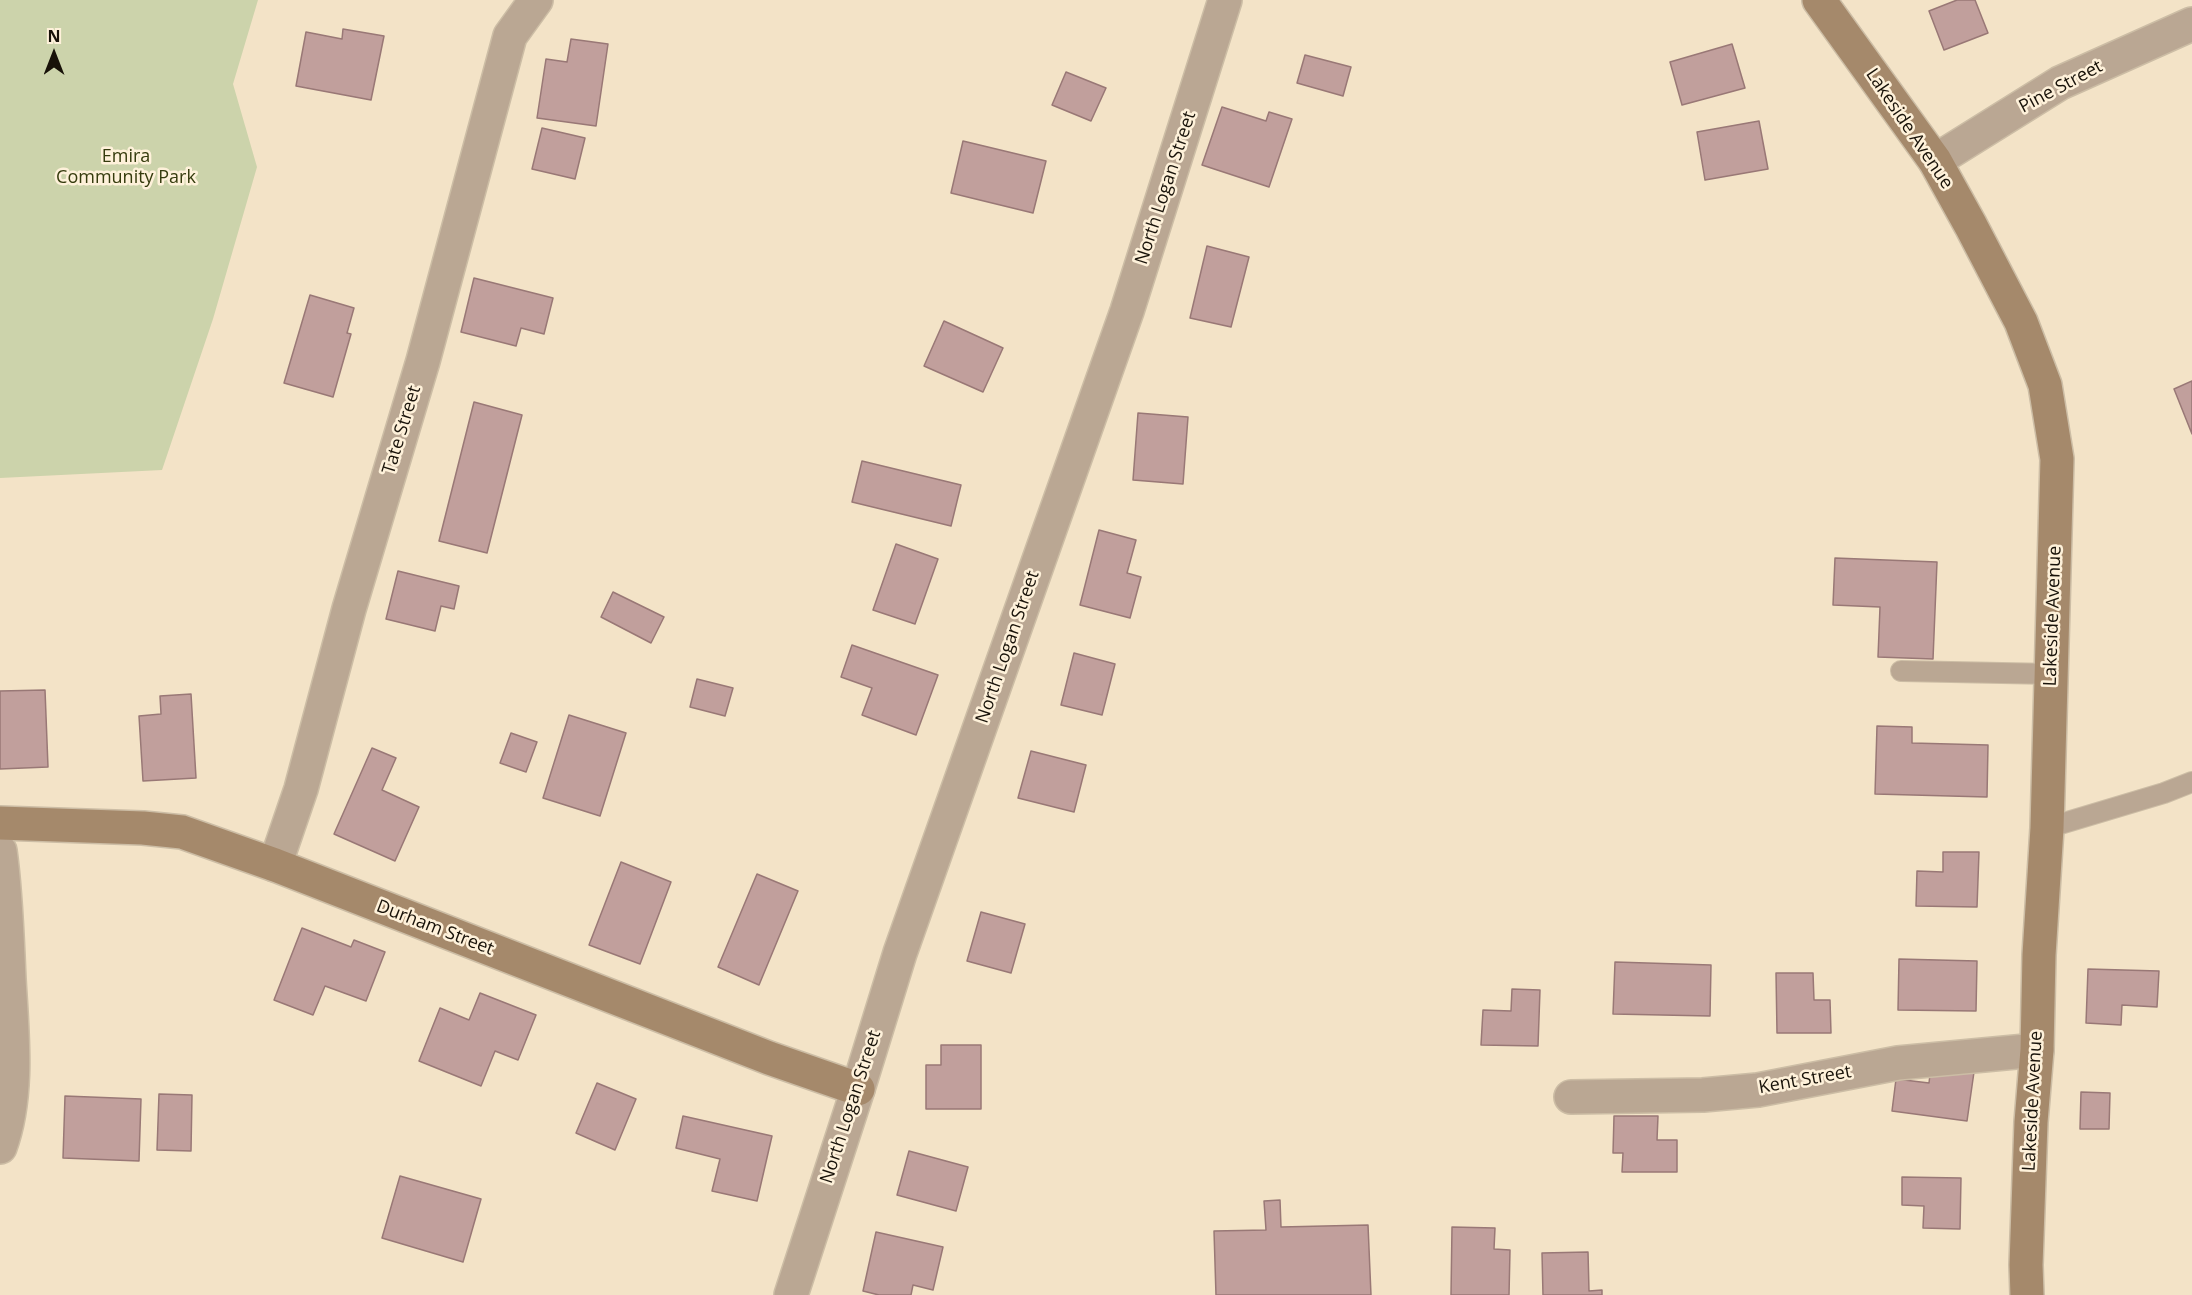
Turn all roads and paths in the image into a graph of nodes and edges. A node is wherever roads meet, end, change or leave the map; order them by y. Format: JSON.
{"nodes":[{"id":1,"x":536,"y":0,"type":"edge"},
{"id":2,"x":1225,"y":0,"type":"edge"},
{"id":3,"x":1819,"y":0,"type":"edge"},
{"id":4,"x":2192,"y":24,"type":"edge"},
{"id":5,"x":1935,"y":161,"type":"junction"},
{"id":6,"x":1901,"y":671,"type":"dead end"},
{"id":7,"x":2052,"y":674,"type":"junction"},
{"id":8,"x":2192,"y":782,"type":"edge"},
{"id":9,"x":0,"y":823,"type":"edge"},
{"id":10,"x":2047,"y":828,"type":"junction"},
{"id":11,"x":0,"y":851,"type":"edge"},
{"id":12,"x":275,"y":865,"type":"junction"},
{"id":13,"x":2037,"y":1050,"type":"junction"},
{"id":14,"x":858,"y":1089,"type":"junction"},
{"id":15,"x":1572,"y":1097,"type":"dead end"},
{"id":16,"x":0,"y":1147,"type":"edge"},
{"id":17,"x":791,"y":1295,"type":"edge"},
{"id":18,"x":2027,"y":1295,"type":"edge"}],
"edges":[{"from":1,"to":12,"type":"street","name":"Tate Street"},
{"from":2,"to":14,"type":"street","name":"North Logan Street"},
{"from":3,"to":5,"type":"street","name":"Lakeside Avenue"},
{"from":4,"to":5,"type":"street","name":"Pine Street"},
{"from":5,"to":7,"type":"street","name":"Lakeside Avenue"},
{"from":6,"to":7,"type":"lane"},
{"from":7,"to":10,"type":"street","name":"Lakeside Avenue"},
{"from":8,"to":10,"type":"lane"},
{"from":9,"to":12,"type":"street","name":"Durham Street"},
{"from":10,"to":13,"type":"street","name":"Lakeside Avenue"},
{"from":11,"to":16,"type":"street"},
{"from":12,"to":14,"type":"street","name":"Durham Street"},
{"from":13,"to":15,"type":"street","name":"Kent Street"},
{"from":13,"to":18,"type":"street","name":"Lakeside Avenue"},
{"from":14,"to":17,"type":"street","name":"North Logan Street"}]}
